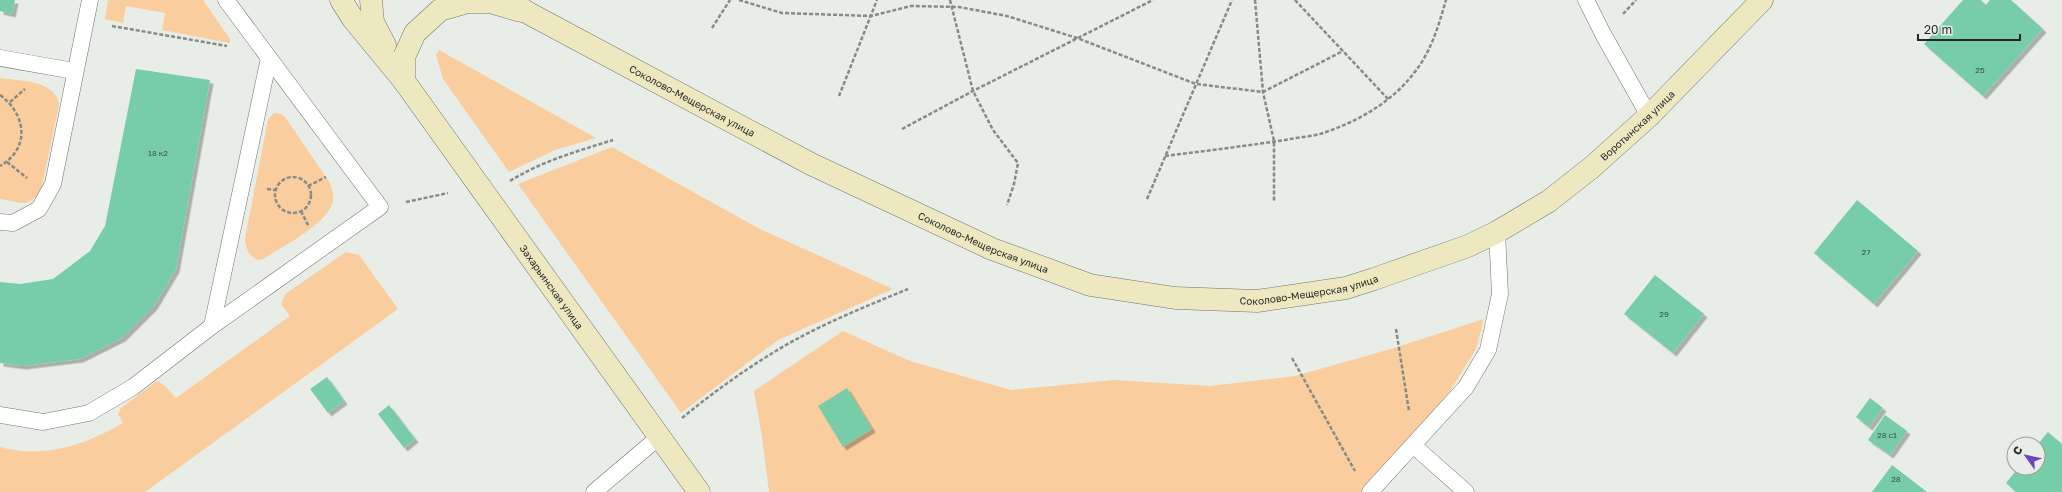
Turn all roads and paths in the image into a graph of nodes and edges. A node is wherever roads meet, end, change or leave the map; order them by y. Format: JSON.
{"nodes":[{"id":1,"x":90,"y":0,"type":"edge"},
{"id":2,"x":226,"y":0,"type":"edge"},
{"id":3,"x":341,"y":0,"type":"edge"},
{"id":4,"x":371,"y":0,"type":"edge"},
{"id":5,"x":508,"y":0,"type":"edge"},
{"id":6,"x":730,"y":0,"type":"edge"},
{"id":7,"x":739,"y":0,"type":"edge"},
{"id":8,"x":877,"y":0,"type":"edge"},
{"id":9,"x":950,"y":0,"type":"edge"},
{"id":10,"x":1153,"y":0,"type":"edge"},
{"id":11,"x":1232,"y":0,"type":"edge"},
{"id":12,"x":1256,"y":0,"type":"edge"},
{"id":13,"x":1295,"y":0,"type":"edge"},
{"id":14,"x":1446,"y":0,"type":"edge"},
{"id":15,"x":1586,"y":0,"type":"edge"},
{"id":16,"x":1762,"y":0,"type":"edge"},
{"id":17,"x":951,"y":6,"type":"junction"},
{"id":18,"x":530,"y":14,"type":"junction"},
{"id":19,"x":871,"y":16,"type":"junction"},
{"id":20,"x":111,"y":25,"type":"dead end"},
{"id":21,"x":712,"y":28,"type":"dead end"},
{"id":22,"x":1077,"y":38,"type":"junction"},
{"id":23,"x":228,"y":47,"type":"dead end"},
{"id":24,"x":1343,"y":51,"type":"junction"},
{"id":25,"x":0,"y":58,"type":"edge"},
{"id":26,"x":269,"y":58,"type":"junction"},
{"id":27,"x":74,"y":71,"type":"junction"},
{"id":28,"x":404,"y":82,"type":"junction"},
{"id":29,"x":1196,"y":84,"type":"junction"},
{"id":30,"x":973,"y":91,"type":"junction"},
{"id":31,"x":1263,"y":92,"type":"junction"},
{"id":32,"x":0,"y":95,"type":"edge"},
{"id":33,"x":839,"y":96,"type":"dead end"},
{"id":34,"x":1388,"y":99,"type":"junction"},
{"id":35,"x":1649,"y":116,"type":"junction"},
{"id":36,"x":902,"y":129,"type":"dead end"},
{"id":37,"x":613,"y":140,"type":"dead end"},
{"id":38,"x":1274,"y":141,"type":"junction"},
{"id":39,"x":1165,"y":156,"type":"junction"},
{"id":40,"x":0,"y":166,"type":"edge"},
{"id":41,"x":305,"y":181,"type":"joint"},
{"id":42,"x":452,"y":192,"type":"dead end"},
{"id":43,"x":486,"y":196,"type":"junction"},
{"id":44,"x":1147,"y":199,"type":"dead end"},
{"id":45,"x":1274,"y":201,"type":"dead end"},
{"id":46,"x":1007,"y":205,"type":"dead end"},
{"id":47,"x":380,"y":207,"type":"junction"},
{"id":48,"x":0,"y":222,"type":"edge"},
{"id":49,"x":1496,"y":232,"type":"junction"},
{"id":50,"x":908,"y":289,"type":"dead end"},
{"id":51,"x":212,"y":326,"type":"junction"},
{"id":52,"x":1396,"y":329,"type":"dead end"},
{"id":53,"x":1292,"y":358,"type":"dead end"},
{"id":54,"x":0,"y":415,"type":"edge"},
{"id":55,"x":658,"y":437,"type":"junction"},
{"id":56,"x":1414,"y":446,"type":"junction"},
{"id":57,"x":1356,"y":472,"type":"dead end"},
{"id":58,"x":594,"y":492,"type":"edge"},
{"id":59,"x":699,"y":492,"type":"edge"},
{"id":60,"x":1370,"y":492,"type":"edge"},
{"id":61,"x":1466,"y":492,"type":"edge"}],
"edges":[{"from":1,"to":27,"type":"lane"},
{"from":2,"to":26,"type":"lane"},
{"from":3,"to":28,"type":"street","name":"Захарьинская улица"},
{"from":4,"to":28,"type":"street","name":"Захарьинская улица"},
{"from":5,"to":18,"type":"street","name":"Соколово-Мещерская улица"},
{"from":6,"to":21,"type":"path"},
{"from":7,"to":19,"type":"path"},
{"from":8,"to":19,"type":"path"},
{"from":9,"to":17,"type":"path"},
{"from":10,"to":22,"type":"path"},
{"from":11,"to":29,"type":"path"},
{"from":12,"to":31,"type":"path"},
{"from":13,"to":24,"type":"path"},
{"from":14,"to":34,"type":"path"},
{"from":15,"to":35,"type":"lane"},
{"from":16,"to":35,"type":"street","name":"Воротынская улица"},
{"from":17,"to":19,"type":"path"},
{"from":17,"to":22,"type":"path"},
{"from":17,"to":30,"type":"path"},
{"from":18,"to":28,"type":"street"},
{"from":18,"to":49,"type":"street","name":"Соколово-Мещерская улица"},
{"from":19,"to":33,"type":"path"},
{"from":20,"to":23,"type":"path"},
{"from":22,"to":29,"type":"path"},
{"from":22,"to":30,"type":"path"},
{"from":24,"to":31,"type":"path"},
{"from":24,"to":34,"type":"path"},
{"from":25,"to":27,"type":"lane"},
{"from":26,"to":47,"type":"lane"},
{"from":26,"to":51,"type":"lane"},
{"from":27,"to":48,"type":"lane"},
{"from":28,"to":43,"type":"street","name":"Захарьинская улица"},
{"from":29,"to":31,"type":"path"},
{"from":29,"to":39,"type":"path"},
{"from":30,"to":36,"type":"path"},
{"from":30,"to":46,"type":"path"},
{"from":31,"to":38,"type":"path"},
{"from":32,"to":40,"type":"path"},
{"from":34,"to":38,"type":"path"},
{"from":35,"to":49,"type":"street","name":"Воротынская улица"},
{"from":37,"to":43,"type":"path"},
{"from":38,"to":39,"type":"path"},
{"from":38,"to":45,"type":"path"},
{"from":39,"to":44,"type":"path"},
{"from":41,"to":41,"type":"path"},
{"from":42,"to":47,"type":"path"},
{"from":43,"to":55,"type":"street","name":"Захарьинская улица"},
{"from":47,"to":51,"type":"lane"},
{"from":49,"to":56,"type":"lane"},
{"from":50,"to":55,"type":"path"},
{"from":51,"to":54,"type":"lane"},
{"from":52,"to":56,"type":"path"},
{"from":53,"to":57,"type":"path"},
{"from":55,"to":58,"type":"lane"},
{"from":55,"to":59,"type":"street","name":"Захарьинская улица"},
{"from":56,"to":60,"type":"lane"},
{"from":56,"to":61,"type":"lane"}]}
